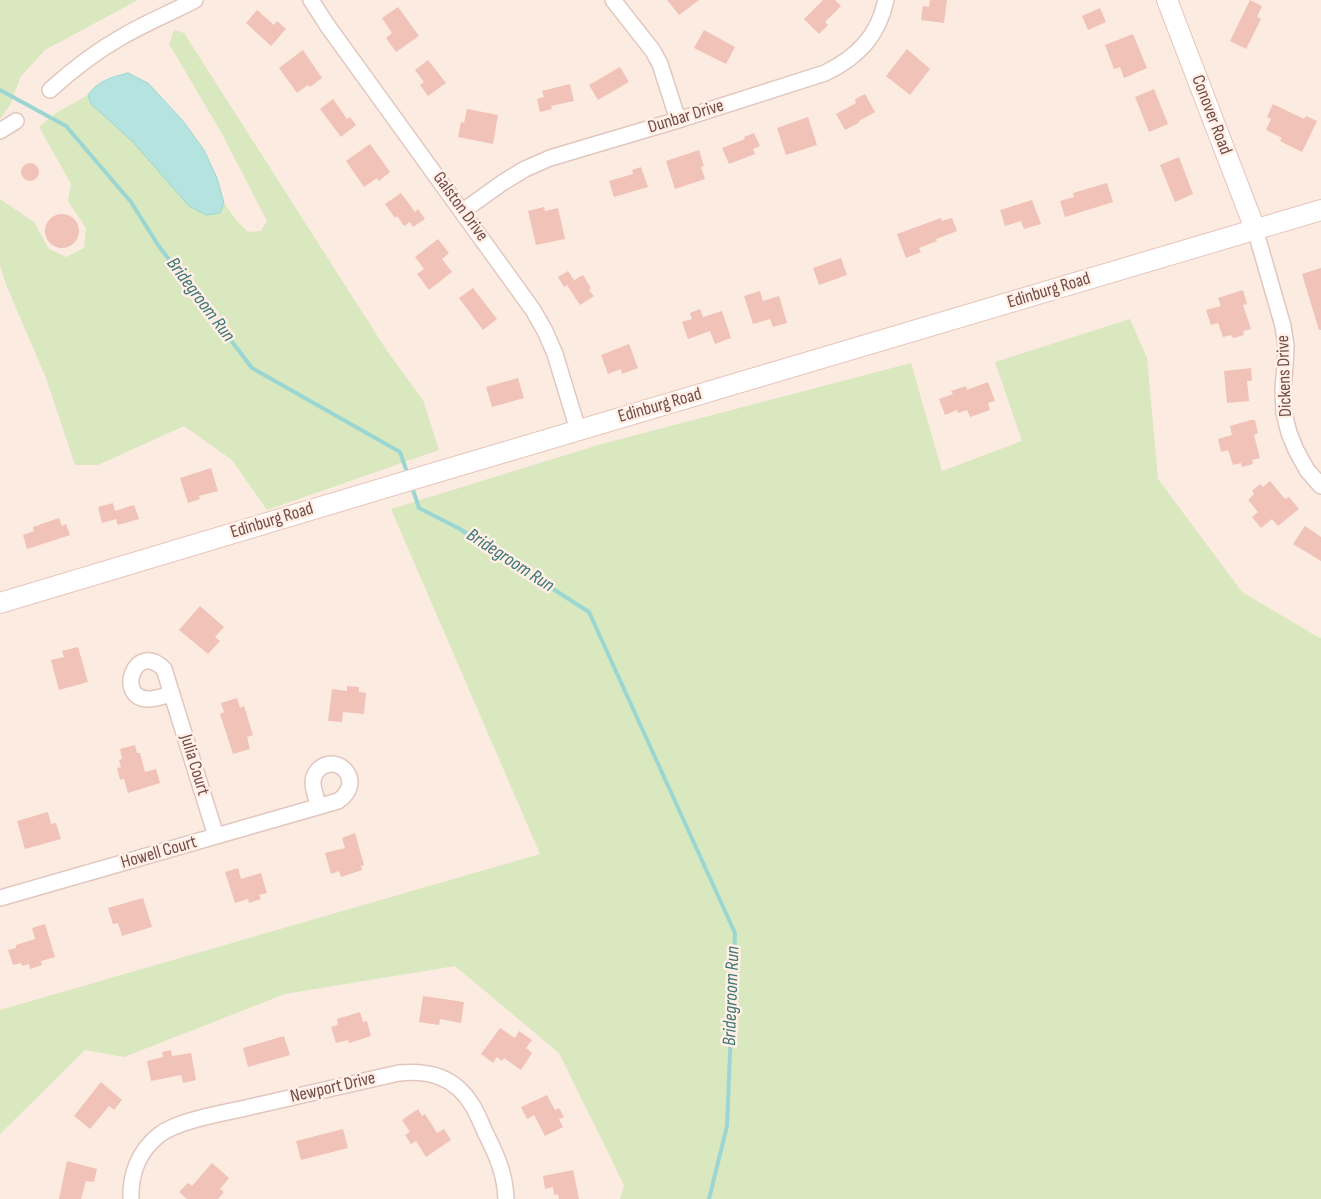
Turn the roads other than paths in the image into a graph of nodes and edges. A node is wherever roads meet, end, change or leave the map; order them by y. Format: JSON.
{"nodes":[{"id":1,"x":195,"y":0,"type":"edge"},
{"id":2,"x":311,"y":0,"type":"edge"},
{"id":3,"x":613,"y":0,"type":"edge"},
{"id":4,"x":886,"y":0,"type":"edge"},
{"id":5,"x":1167,"y":0,"type":"edge"},
{"id":6,"x":50,"y":90,"type":"dead end"},
{"id":7,"x":678,"y":120,"type":"junction"},
{"id":8,"x":16,"y":121,"type":"dead end"},
{"id":9,"x":0,"y":131,"type":"edge"},
{"id":10,"x":1321,"y":210,"type":"edge"},
{"id":11,"x":462,"y":211,"type":"junction"},
{"id":12,"x":1255,"y":229,"type":"junction"},
{"id":13,"x":578,"y":430,"type":"junction"},
{"id":14,"x":1321,"y":486,"type":"edge"},
{"id":15,"x":0,"y":603,"type":"edge"},
{"id":16,"x":172,"y":694,"type":"dead end"},
{"id":17,"x":318,"y":806,"type":"dead end"},
{"id":18,"x":216,"y":836,"type":"junction"},
{"id":19,"x":0,"y":898,"type":"edge"},
{"id":20,"x":131,"y":1199,"type":"edge"},
{"id":21,"x":506,"y":1199,"type":"edge"}],
"edges":[{"from":1,"to":6,"type":"street"},
{"from":2,"to":11,"type":"street","name":"Galston Drive"},
{"from":3,"to":7,"type":"street"},
{"from":4,"to":7,"type":"street","name":"Dunbar Drive"},
{"from":5,"to":12,"type":"main road","name":"Conover Road"},
{"from":7,"to":11,"type":"street","name":"Dunbar Drive"},
{"from":8,"to":9,"type":"street"},
{"from":10,"to":12,"type":"main road","name":"Edinburg Road"},
{"from":11,"to":13,"type":"street","name":"Galston Drive"},
{"from":12,"to":13,"type":"main road","name":"Edinburg Road"},
{"from":12,"to":14,"type":"street","name":"Dickens Drive"},
{"from":13,"to":15,"type":"main road","name":"Edinburg Road"},
{"from":16,"to":18,"type":"street","name":"Julia Court"},
{"from":17,"to":18,"type":"street","name":"Howell Court"},
{"from":18,"to":19,"type":"street","name":"Howell Court"},
{"from":20,"to":21,"type":"street","name":"Newport Drive"}]}
